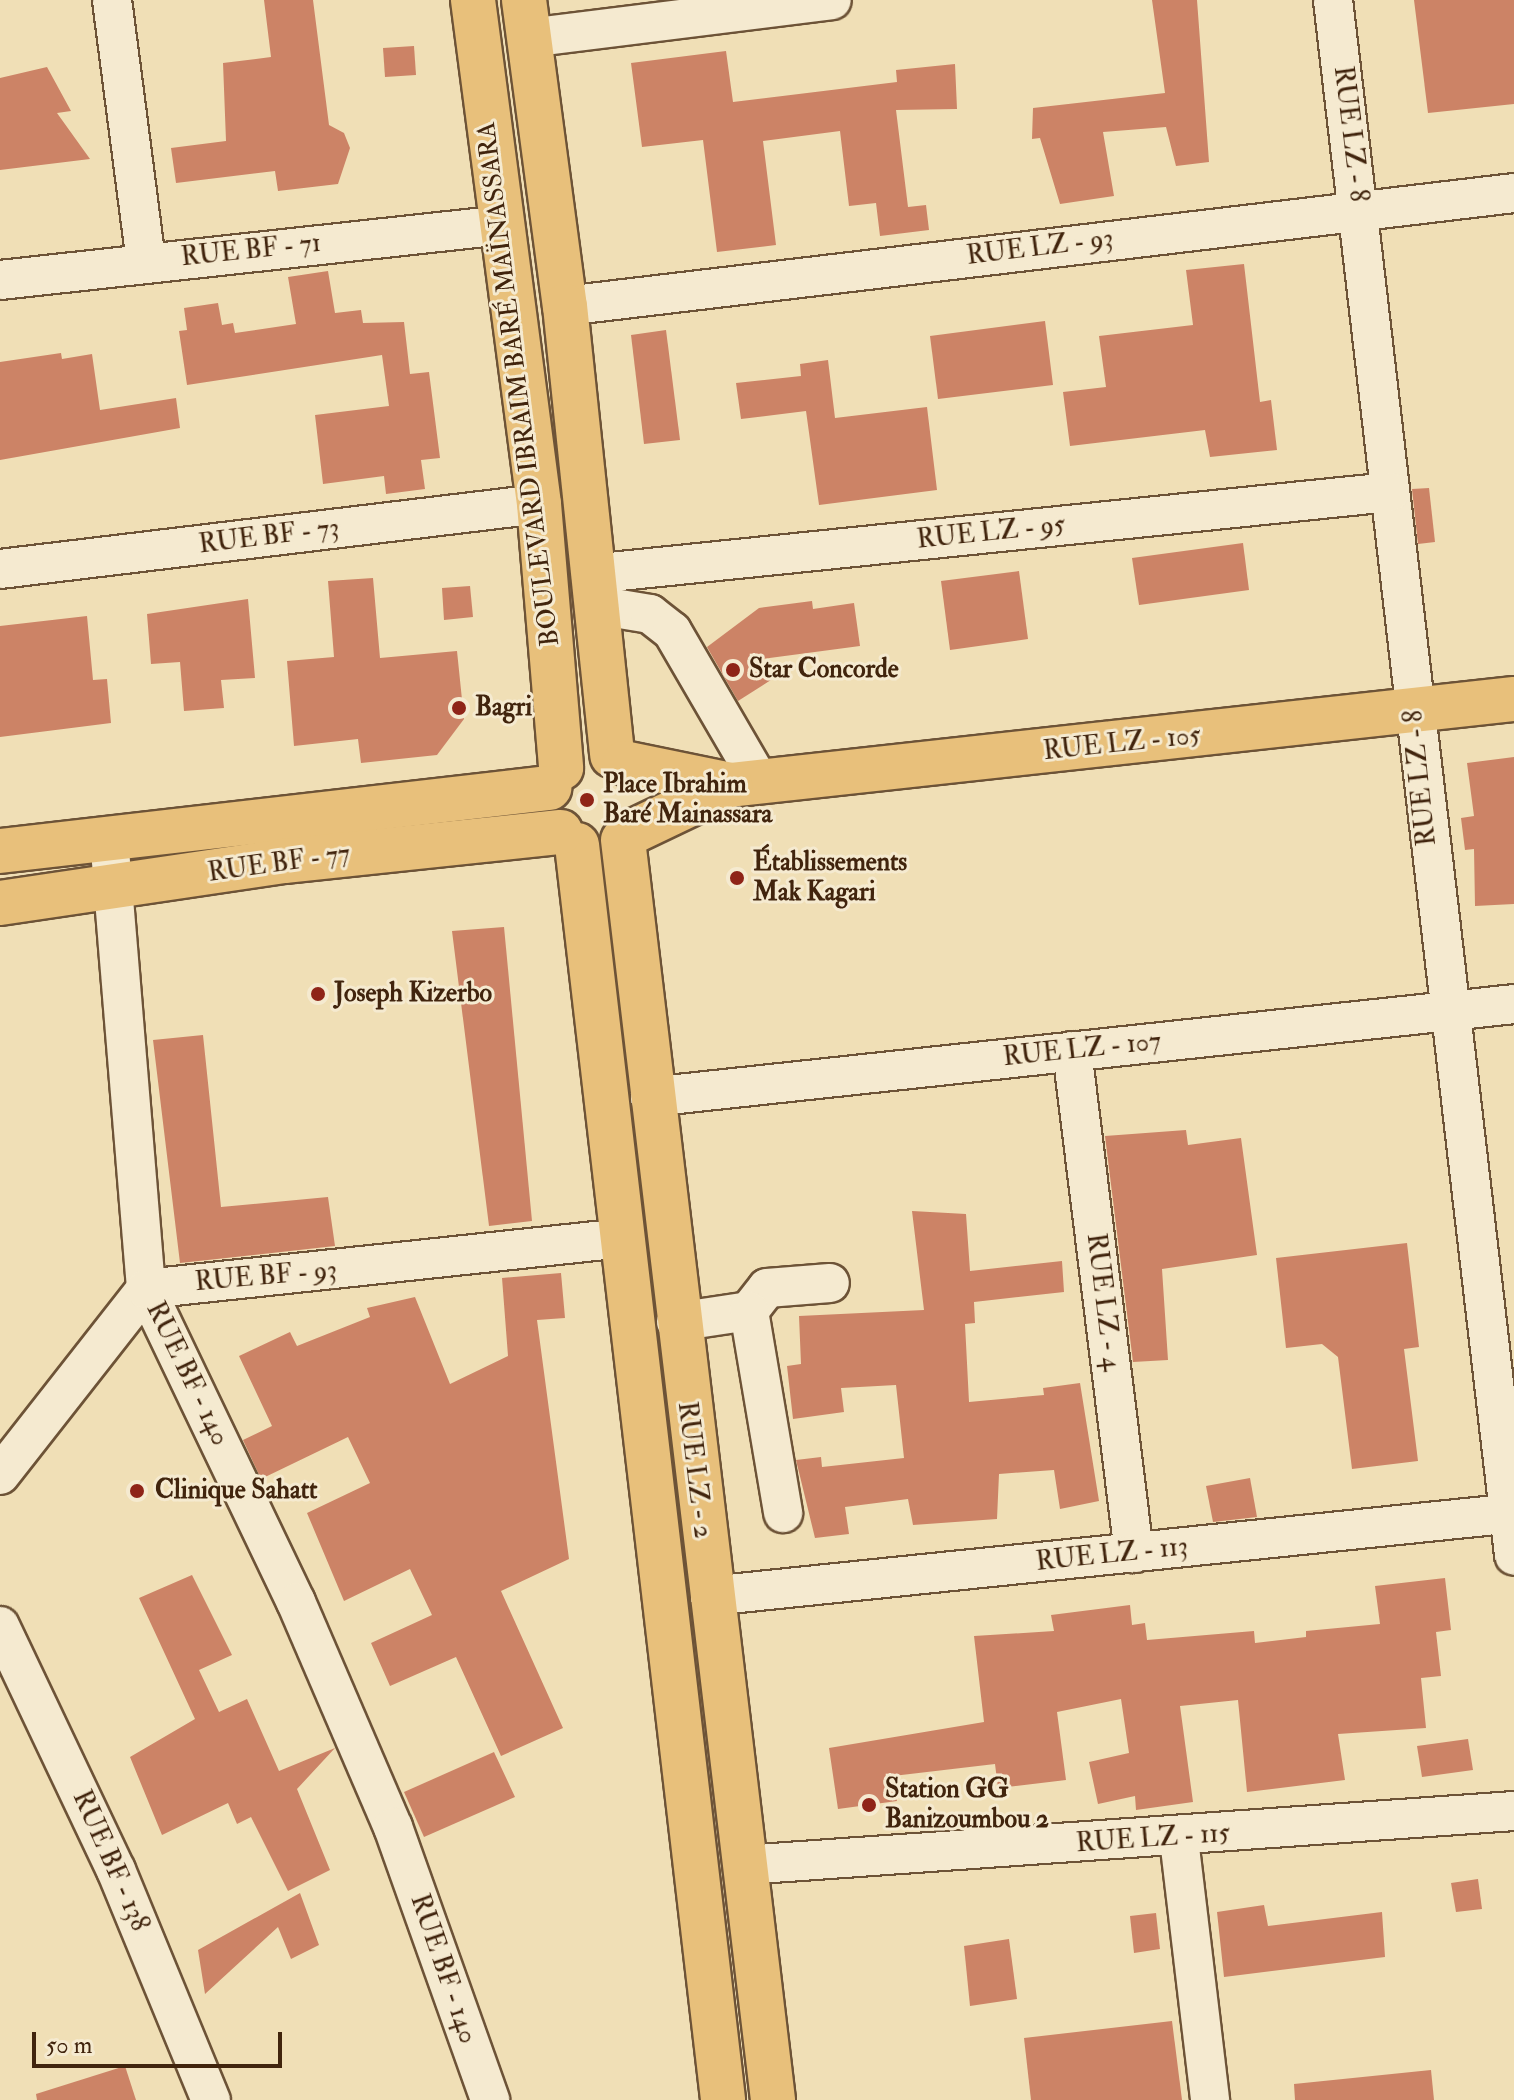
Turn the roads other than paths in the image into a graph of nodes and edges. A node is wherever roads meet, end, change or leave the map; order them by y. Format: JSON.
{"nodes":[{"id":1,"x":112,"y":0,"type":"edge"},
{"id":2,"x":473,"y":0,"type":"edge"},
{"id":3,"x":832,"y":0,"type":"edge"},
{"id":4,"x":1333,"y":0,"type":"edge"},
{"id":5,"x":526,"y":19,"type":"edge"},
{"id":6,"x":1514,"y":193,"type":"edge"},
{"id":7,"x":1359,"y":210,"type":"junction"},
{"id":8,"x":503,"y":225,"type":"junction"},
{"id":9,"x":146,"y":261,"type":"junction"},
{"id":10,"x":0,"y":280,"type":"edge"},
{"id":11,"x":565,"y":306,"type":"junction"},
{"id":12,"x":1390,"y":492,"type":"junction"},
{"id":13,"x":539,"y":504,"type":"junction"},
{"id":14,"x":0,"y":569,"type":"edge"},
{"id":15,"x":593,"y":590,"type":"junction"},
{"id":16,"x":1514,"y":699,"type":"edge"},
{"id":17,"x":1413,"y":711,"type":"junction"},
{"id":18,"x":618,"y":760,"type":"junction"},
{"id":19,"x":555,"y":778,"type":"junction"},
{"id":20,"x":745,"y":783,"type":"junction"},
{"id":21,"x":628,"y":836,"type":"junction"},
{"id":22,"x":109,"y":838,"type":"junction"},
{"id":23,"x":568,"y":839,"type":"junction"},
{"id":24,"x":0,"y":851,"type":"edge"},
{"id":25,"x":115,"y":888,"type":"junction"},
{"id":26,"x":0,"y":903,"type":"edge"},
{"id":27,"x":1514,"y":1004,"type":"edge"},
{"id":28,"x":1446,"y":1011,"type":"junction"},
{"id":29,"x":1072,"y":1051,"type":"junction"},
{"id":30,"x":650,"y":1097,"type":"junction"},
{"id":31,"x":621,"y":1238,"type":"junction"},
{"id":32,"x":830,"y":1283,"type":"dead end"},
{"id":33,"x":1497,"y":1283,"type":"edge"},
{"id":34,"x":146,"y":1289,"type":"junction"},
{"id":35,"x":749,"y":1311,"type":"junction"},
{"id":36,"x":676,"y":1322,"type":"junction"},
{"id":37,"x":0,"y":1475,"type":"edge"},
{"id":38,"x":783,"y":1513,"type":"dead end"},
{"id":39,"x":1511,"y":1513,"type":"edge"},
{"id":40,"x":1134,"y":1553,"type":"junction"},
{"id":41,"x":1514,"y":1556,"type":"edge"},
{"id":42,"x":710,"y":1596,"type":"junction"},
{"id":43,"x":0,"y":1626,"type":"edge"},
{"id":44,"x":1514,"y":1811,"type":"edge"},
{"id":45,"x":1179,"y":1839,"type":"junction"},
{"id":46,"x":744,"y":1865,"type":"junction"},
{"id":47,"x":211,"y":2100,"type":"edge"},
{"id":48,"x":490,"y":2100,"type":"edge"},
{"id":49,"x":723,"y":2100,"type":"edge"},
{"id":50,"x":773,"y":2100,"type":"edge"},
{"id":51,"x":1210,"y":2100,"type":"edge"}],
"edges":[{"from":1,"to":9,"type":"street"},
{"from":2,"to":8,"type":"main road","name":"BOULEVARD IBRAIM BARÉ MAÏNASSARA"},
{"from":3,"to":5,"type":"street"},
{"from":4,"to":7,"type":"street","name":"RUE LZ - 8"},
{"from":5,"to":11,"type":"main road","name":"BOULEVARD IBRAIM BARÉ MAÏNASSARA"},
{"from":6,"to":7,"type":"street","name":"RUE LZ - 93"},
{"from":7,"to":11,"type":"street","name":"RUE LZ - 93"},
{"from":7,"to":12,"type":"street","name":"RUE LZ - 8"},
{"from":8,"to":9,"type":"street","name":"RUE BF - 71"},
{"from":8,"to":13,"type":"main road","name":"BOULEVARD IBRAIM BARÉ MAÏNASSARA"},
{"from":9,"to":10,"type":"street","name":"RUE BF - 71"},
{"from":11,"to":15,"type":"main road","name":"BOULEVARD IBRAIM BARÉ MAÏNASSARA"},
{"from":12,"to":15,"type":"street","name":"RUE LZ - 95"},
{"from":12,"to":17,"type":"street","name":"RUE LZ - 8"},
{"from":13,"to":14,"type":"street","name":"RUE BF - 73"},
{"from":13,"to":19,"type":"main road","name":"BOULEVARD IBRAIM BARÉ MAÏNASSARA"},
{"from":15,"to":18,"type":"main road","name":"BOULEVARD IBRAIM BARÉ MAÏNASSARA"},
{"from":15,"to":20,"type":"street"},
{"from":16,"to":17,"type":"main road","name":"RUE LZ - 105"},
{"from":17,"to":20,"type":"main road","name":"RUE LZ - 105"},
{"from":17,"to":28,"type":"street","name":"RUE LZ - 8"},
{"from":18,"to":19,"type":"main road"},
{"from":18,"to":20,"type":"main road","name":"RUE LZ - 105"},
{"from":18,"to":21,"type":"main road"},
{"from":19,"to":22,"type":"main road","name":"RUE BF - 77"},
{"from":19,"to":23,"type":"main road"},
{"from":20,"to":21,"type":"main road","name":"RUE LZ - 105"},
{"from":21,"to":23,"type":"main road"},
{"from":21,"to":30,"type":"main road","name":"RUE LZ - 2"},
{"from":22,"to":24,"type":"main road","name":"RUE BF - 77"},
{"from":22,"to":25,"type":"street","name":"RUE BF - 140"},
{"from":23,"to":25,"type":"main road","name":"RUE BF - 77"},
{"from":23,"to":31,"type":"main road","name":"RUE LZ - 2"},
{"from":25,"to":26,"type":"main road","name":"RUE BF - 77"},
{"from":25,"to":34,"type":"street","name":"RUE BF - 140"},
{"from":27,"to":28,"type":"street","name":"RUE LZ - 107"},
{"from":28,"to":29,"type":"street","name":"RUE LZ - 107"},
{"from":28,"to":33,"type":"street","name":"RUE LZ - 8"},
{"from":29,"to":30,"type":"street","name":"RUE LZ - 107"},
{"from":29,"to":40,"type":"street","name":"RUE LZ - 4"},
{"from":30,"to":36,"type":"main road","name":"RUE LZ - 2"},
{"from":31,"to":34,"type":"street","name":"RUE BF - 93"},
{"from":31,"to":49,"type":"main road","name":"RUE LZ - 2"},
{"from":32,"to":35,"type":"street"},
{"from":33,"to":39,"type":"street","name":"RUE LZ - 8"},
{"from":34,"to":37,"type":"street"},
{"from":34,"to":48,"type":"street","name":"RUE BF - 140"},
{"from":35,"to":36,"type":"street"},
{"from":35,"to":38,"type":"street"},
{"from":36,"to":42,"type":"main road","name":"RUE LZ - 2"},
{"from":39,"to":40,"type":"street","name":"RUE LZ - 113"},
{"from":39,"to":41,"type":"street","name":"RUE LZ - 8"},
{"from":40,"to":42,"type":"street","name":"RUE LZ - 113"},
{"from":42,"to":46,"type":"main road","name":"RUE LZ - 2"},
{"from":43,"to":47,"type":"street","name":"RUE BF - 138"},
{"from":44,"to":45,"type":"street","name":"RUE LZ - 115"},
{"from":45,"to":46,"type":"street","name":"RUE LZ - 115"},
{"from":45,"to":51,"type":"street"},
{"from":46,"to":50,"type":"main road","name":"RUE LZ - 2"}]}
